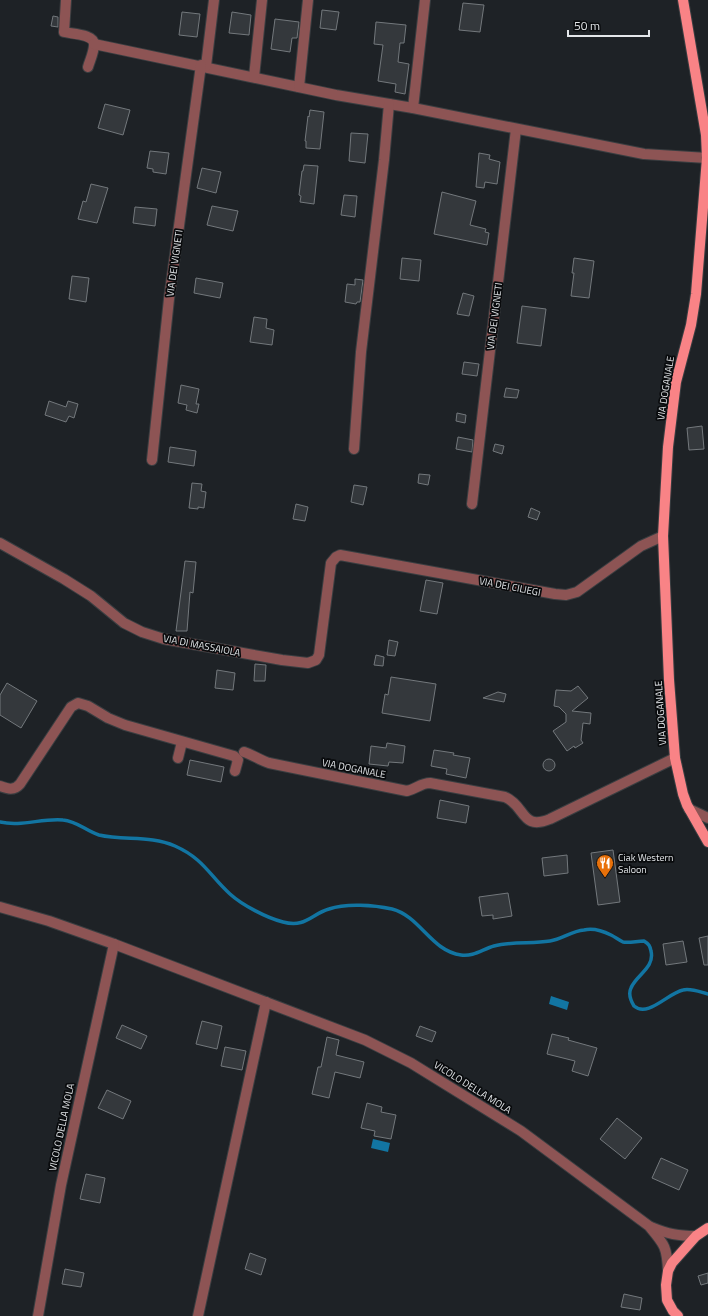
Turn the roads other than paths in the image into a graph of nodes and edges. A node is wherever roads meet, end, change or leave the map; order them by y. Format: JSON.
{"nodes":[{"id":1,"x":66,"y":0,"type":"edge"},
{"id":2,"x":214,"y":0,"type":"edge"},
{"id":3,"x":262,"y":0,"type":"edge"},
{"id":4,"x":308,"y":0,"type":"edge"},
{"id":5,"x":425,"y":0,"type":"edge"},
{"id":6,"x":682,"y":0,"type":"edge"},
{"id":7,"x":94,"y":44,"type":"junction"},
{"id":8,"x":203,"y":66,"type":"junction"},
{"id":9,"x":88,"y":67,"type":"dead end"},
{"id":10,"x":254,"y":77,"type":"junction"},
{"id":11,"x":299,"y":87,"type":"junction"},
{"id":12,"x":388,"y":104,"type":"junction"},
{"id":13,"x":413,"y":108,"type":"junction"},
{"id":14,"x":516,"y":129,"type":"junction"},
{"id":15,"x":707,"y":135,"type":"edge"},
{"id":16,"x":707,"y":158,"type":"edge"},
{"id":17,"x":354,"y":449,"type":"dead end"},
{"id":18,"x":152,"y":460,"type":"dead end"},
{"id":19,"x":472,"y":504,"type":"dead end"},
{"id":20,"x":662,"y":536,"type":"junction"},
{"id":21,"x":0,"y":543,"type":"edge"},
{"id":22,"x":342,"y":555,"type":"joint"},
{"id":23,"x":182,"y":742,"type":"junction"},
{"id":24,"x":244,"y":752,"type":"dead end"},
{"id":25,"x":178,"y":758,"type":"dead end"},
{"id":26,"x":675,"y":758,"type":"junction"},
{"id":27,"x":235,"y":771,"type":"dead end"},
{"id":28,"x":0,"y":786,"type":"edge"},
{"id":29,"x":689,"y":809,"type":"junction"},
{"id":30,"x":708,"y":818,"type":"edge"},
{"id":31,"x":708,"y":842,"type":"edge"},
{"id":32,"x":0,"y":907,"type":"edge"},
{"id":33,"x":114,"y":944,"type":"junction"},
{"id":34,"x":266,"y":1002,"type":"junction"},
{"id":35,"x":649,"y":1226,"type":"junction"},
{"id":36,"x":708,"y":1228,"type":"edge"},
{"id":37,"x":696,"y":1236,"type":"junction"},
{"id":38,"x":668,"y":1271,"type":"junction"},
{"id":39,"x":38,"y":1316,"type":"edge"},
{"id":40,"x":198,"y":1316,"type":"edge"},
{"id":41,"x":678,"y":1316,"type":"edge"}],
"edges":[{"from":1,"to":7,"type":"street"},
{"from":2,"to":8,"type":"street","name":"VIA DEI VIGNETI"},
{"from":3,"to":10,"type":"street"},
{"from":4,"to":11,"type":"street"},
{"from":5,"to":13,"type":"street"},
{"from":6,"to":15,"type":"main road","name":"VIA DOGANALE"},
{"from":7,"to":8,"type":"street"},
{"from":7,"to":9,"type":"street"},
{"from":8,"to":10,"type":"street"},
{"from":8,"to":18,"type":"street","name":"VIA DEI VIGNETI"},
{"from":10,"to":11,"type":"street"},
{"from":11,"to":12,"type":"street"},
{"from":12,"to":13,"type":"street"},
{"from":12,"to":17,"type":"street"},
{"from":13,"to":14,"type":"street"},
{"from":14,"to":16,"type":"street"},
{"from":14,"to":19,"type":"street","name":"VIA DEI VIGNETI"},
{"from":15,"to":16,"type":"main road","name":"VIA DOGANALE"},
{"from":16,"to":20,"type":"main road","name":"VIA DOGANALE"},
{"from":20,"to":22,"type":"street","name":"VIA DEI CILIEGI"},
{"from":20,"to":26,"type":"main road","name":"VIA DOGANALE"},
{"from":21,"to":22,"type":"street","name":"VIA DI MASSAIOLA"},
{"from":23,"to":25,"type":"street"},
{"from":23,"to":27,"type":"street"},
{"from":23,"to":28,"type":"street"},
{"from":24,"to":26,"type":"street","name":"VIA DOGANALE"},
{"from":26,"to":29,"type":"main road","name":"VIA DOGANALE"},
{"from":29,"to":30,"type":"street"},
{"from":29,"to":31,"type":"main road","name":"VIA DOGANALE"},
{"from":32,"to":33,"type":"street","name":"VICOLO DELLA MOLA"},
{"from":33,"to":34,"type":"street","name":"VICOLO DELLA MOLA"},
{"from":33,"to":39,"type":"street","name":"VICOLO DELLA MOLA"},
{"from":34,"to":35,"type":"street","name":"VICOLO DELLA MOLA"},
{"from":34,"to":40,"type":"street"},
{"from":35,"to":37,"type":"street","name":"VICOLO DELLA MOLA"},
{"from":35,"to":38,"type":"street","name":"VICOLO DELLA MOLA"},
{"from":36,"to":37,"type":"main road"},
{"from":37,"to":38,"type":"main road"},
{"from":38,"to":41,"type":"main road","name":"VICOLO DELLA MOLA"}]}
